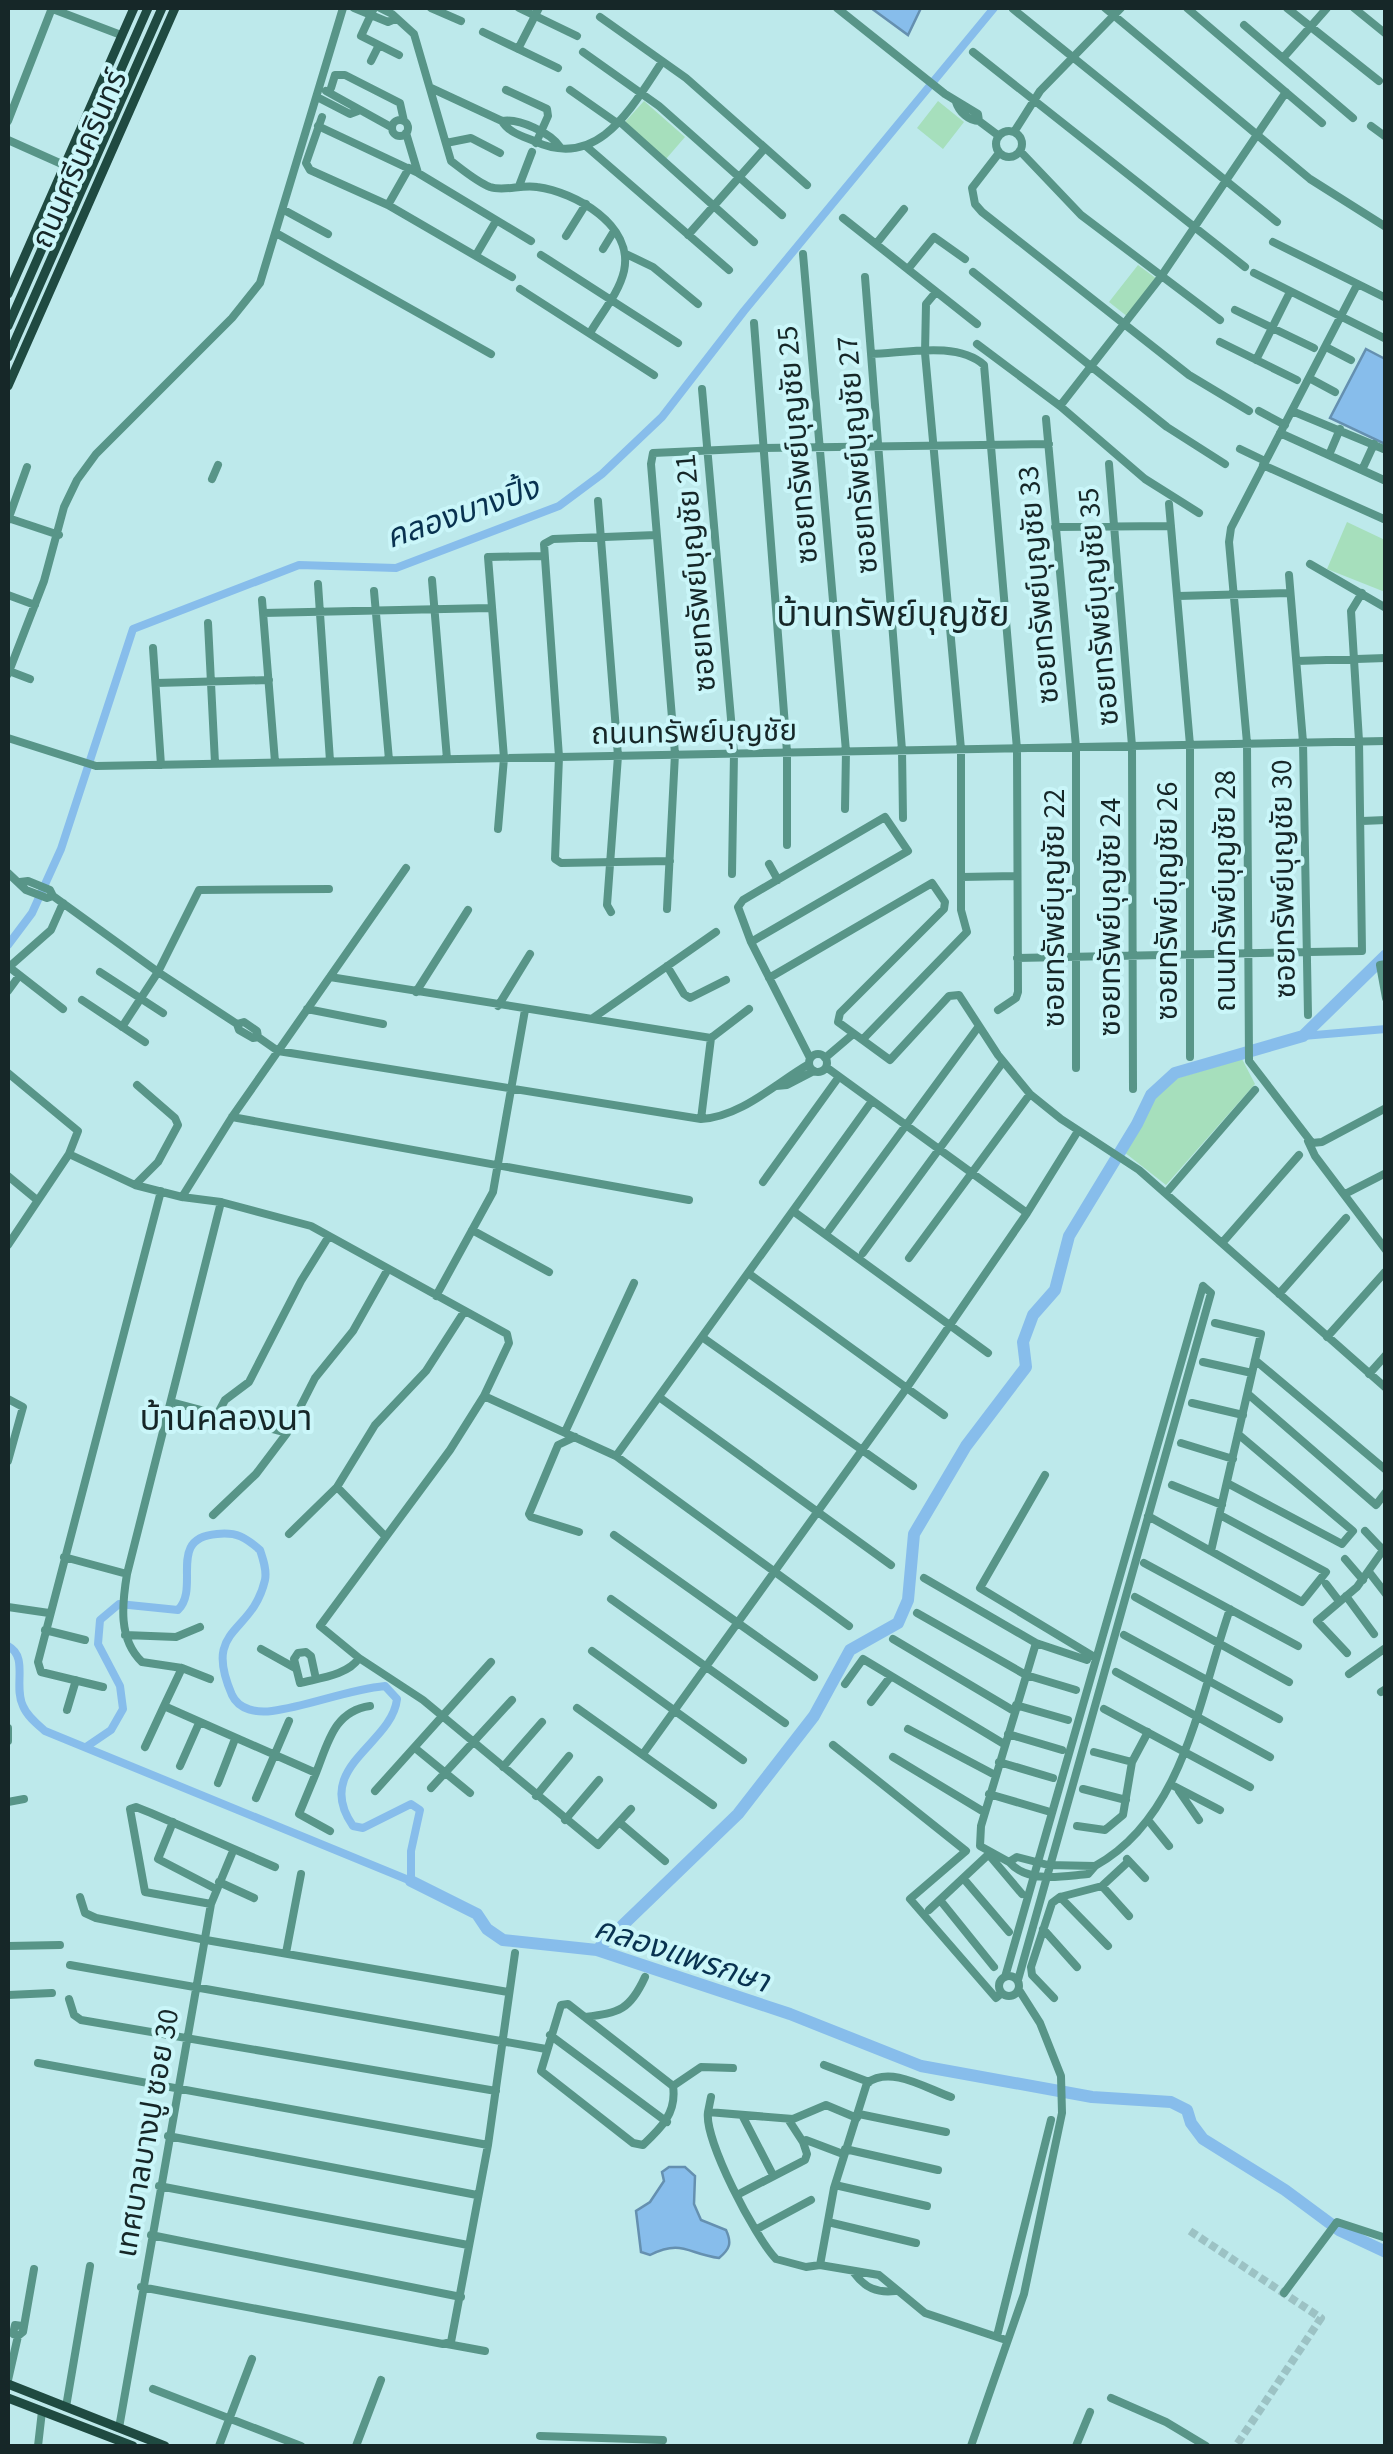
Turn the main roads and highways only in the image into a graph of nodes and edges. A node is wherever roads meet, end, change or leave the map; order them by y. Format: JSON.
{"nodes":[{"id":1,"x":134,"y":8,"type":"edge"},
{"id":2,"x":148,"y":8,"type":"edge"},
{"id":3,"x":162,"y":8,"type":"edge"},
{"id":4,"x":175,"y":8,"type":"edge"},
{"id":5,"x":84,"y":120,"type":"junction"},
{"id":6,"x":117,"y":134,"type":"junction"},
{"id":7,"x":46,"y":206,"type":"junction"},
{"id":8,"x":80,"y":220,"type":"junction"},
{"id":9,"x":8,"y":294,"type":"edge"},
{"id":10,"x":8,"y":326,"type":"edge"},
{"id":11,"x":8,"y":358,"type":"edge"},
{"id":12,"x":8,"y":386,"type":"edge"},
{"id":13,"x":8,"y":2382,"type":"edge"},
{"id":14,"x":8,"y":2398,"type":"edge"},
{"id":15,"x":133,"y":2446,"type":"edge"},
{"id":16,"x":165,"y":2446,"type":"edge"}],
"edges":[{"from":1,"to":5,"type":"main road","name":"ถนนศรีนครินทร์"},
{"from":2,"to":10,"type":"main road","name":"ถนนศรีนครินทร์","bridge":true},
{"from":3,"to":11,"type":"main road","name":"ถนนศรีนครินทร์","bridge":true},
{"from":4,"to":6,"type":"main road","name":"ถนนศรีนครินทร์"},
{"from":5,"to":6,"type":"main road"},
{"from":5,"to":7,"type":"main road","name":"ถนนศรีนครินทร์"},
{"from":6,"to":8,"type":"main road","name":"ถนนศรีนครินทร์"},
{"from":7,"to":8,"type":"main road"},
{"from":7,"to":9,"type":"main road","name":"ถนนศรีนครินทร์"},
{"from":8,"to":12,"type":"main road","name":"ถนนศรีนครินทร์"},
{"from":13,"to":16,"type":"main road"},
{"from":14,"to":15,"type":"main road"}]}
